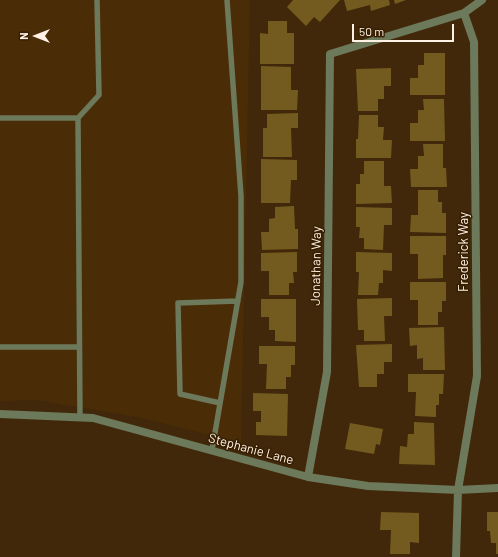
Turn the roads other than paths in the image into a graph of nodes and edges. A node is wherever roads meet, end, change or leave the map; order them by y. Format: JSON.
{"nodes":[{"id":1,"x":97,"y":0,"type":"edge"},
{"id":2,"x":227,"y":0,"type":"edge"},
{"id":3,"x":482,"y":0,"type":"edge"},
{"id":4,"x":464,"y":13,"type":"junction"},
{"id":5,"x":0,"y":118,"type":"edge"},
{"id":6,"x":78,"y":118,"type":"junction"},
{"id":7,"x":238,"y":301,"type":"junction"},
{"id":8,"x":0,"y":347,"type":"edge"},
{"id":9,"x":79,"y":347,"type":"junction"},
{"id":10,"x":220,"y":403,"type":"junction"},
{"id":11,"x":0,"y":414,"type":"edge"},
{"id":12,"x":80,"y":418,"type":"junction"},
{"id":13,"x":212,"y":450,"type":"junction"},
{"id":14,"x":308,"y":476,"type":"junction"},
{"id":15,"x":498,"y":488,"type":"edge"},
{"id":16,"x":458,"y":490,"type":"junction"},
{"id":17,"x":456,"y":557,"type":"edge"}],
"edges":[{"from":1,"to":6,"type":"lane"},
{"from":2,"to":7,"type":"lane"},
{"from":3,"to":4,"type":"street"},
{"from":4,"to":14,"type":"street","name":"Jonathan Way"},
{"from":4,"to":16,"type":"street","name":"Frederick Way"},
{"from":5,"to":6,"type":"lane"},
{"from":6,"to":9,"type":"lane"},
{"from":7,"to":10,"type":"lane"},
{"from":7,"to":10,"type":"lane"},
{"from":8,"to":9,"type":"lane"},
{"from":9,"to":12,"type":"lane"},
{"from":10,"to":13,"type":"lane"},
{"from":11,"to":12,"type":"street","name":"Stephanie Lane"},
{"from":12,"to":13,"type":"street","name":"Stephanie Lane"},
{"from":13,"to":14,"type":"street","name":"Stephanie Lane"},
{"from":14,"to":16,"type":"street","name":"Stephanie Lane"},
{"from":15,"to":16,"type":"street","name":"Stephanie Lane"},
{"from":16,"to":17,"type":"street","name":"Frederick Way"}]}
